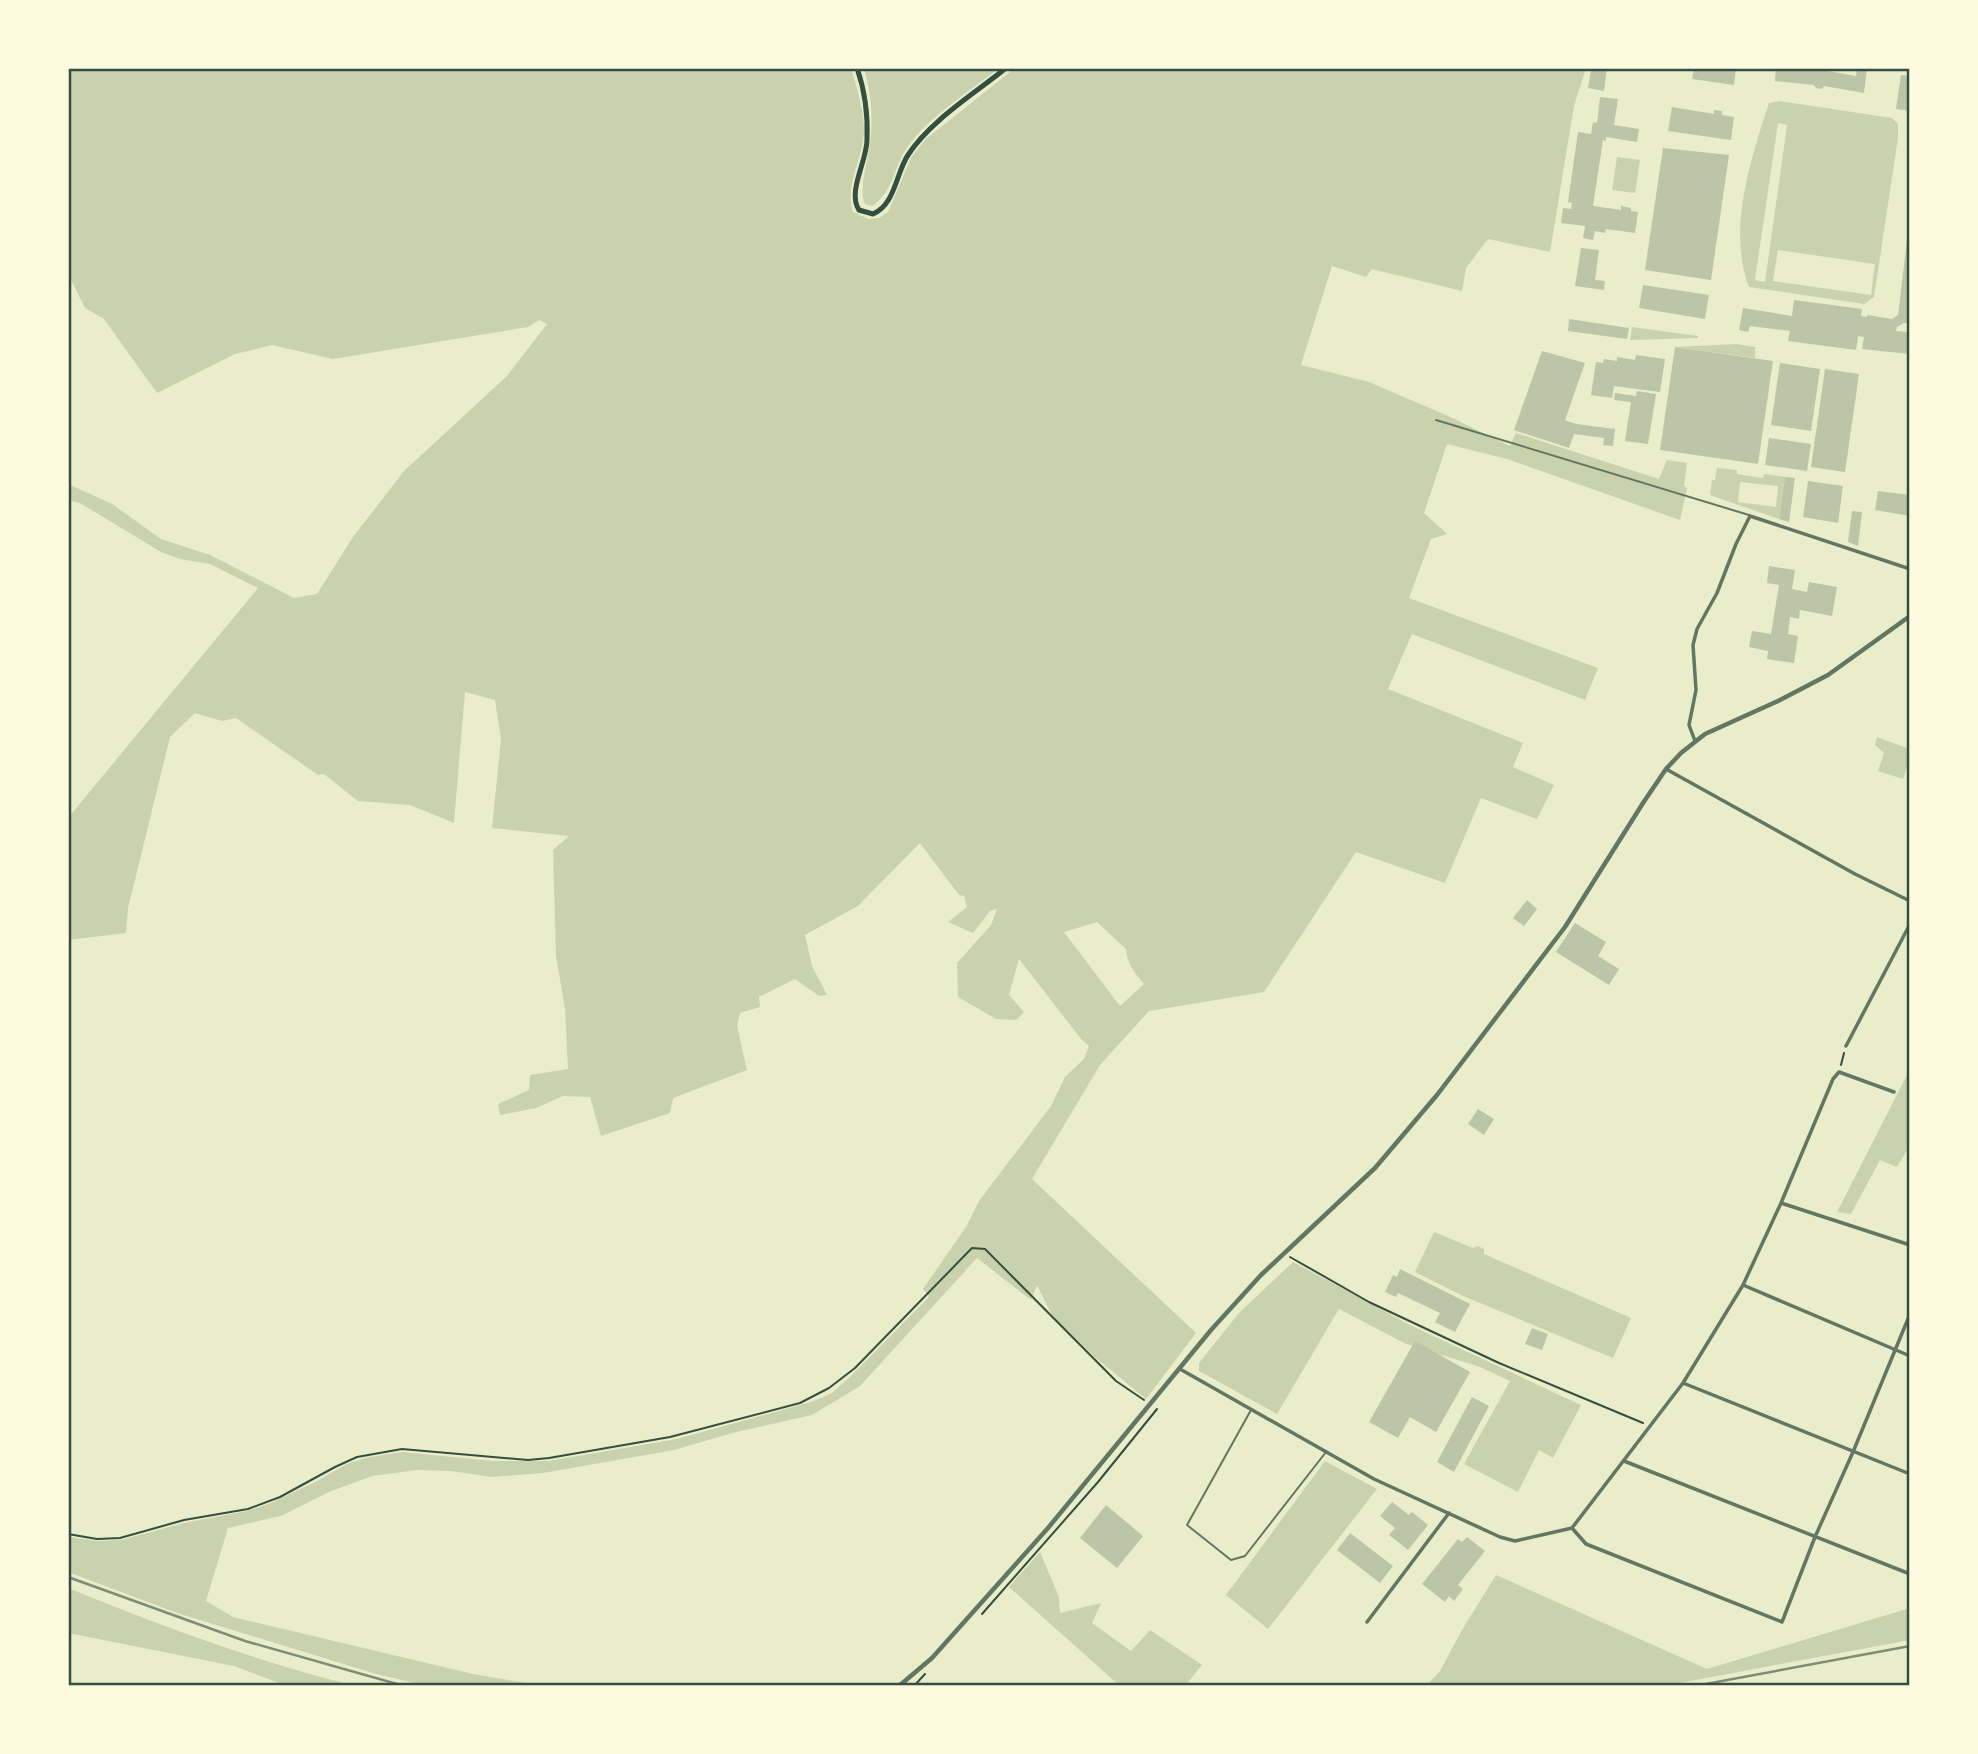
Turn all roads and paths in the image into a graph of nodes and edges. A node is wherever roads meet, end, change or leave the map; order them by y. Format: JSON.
{"nodes":[{"id":1,"x":857,"y":68,"type":"edge"},
{"id":2,"x":1006,"y":68,"type":"edge"},
{"id":3,"x":1436,"y":421,"type":"dead end"},
{"id":4,"x":1750,"y":516,"type":"junction"},
{"id":5,"x":1910,"y":569,"type":"edge"},
{"id":6,"x":1910,"y":616,"type":"edge"},
{"id":7,"x":1903,"y":622,"type":"junction"},
{"id":8,"x":1910,"y":627,"type":"edge"},
{"id":9,"x":1695,"y":741,"type":"junction"},
{"id":10,"x":1666,"y":769,"type":"junction"},
{"id":11,"x":1910,"y":901,"type":"edge"},
{"id":12,"x":1910,"y":924,"type":"edge"},
{"id":13,"x":1846,"y":1046,"type":"joint"},
{"id":14,"x":1839,"y":1072,"type":"junction"},
{"id":15,"x":1894,"y":1092,"type":"dead end"},
{"id":16,"x":1781,"y":1203,"type":"junction"},
{"id":17,"x":1910,"y":1245,"type":"edge"},
{"id":18,"x":1284,"y":1253,"type":"junction"},
{"id":19,"x":1743,"y":1285,"type":"junction"},
{"id":20,"x":1910,"y":1314,"type":"edge"},
{"id":21,"x":1894,"y":1350,"type":"junction"},
{"id":22,"x":1910,"y":1356,"type":"edge"},
{"id":23,"x":1180,"y":1369,"type":"junction"},
{"id":24,"x":1683,"y":1383,"type":"junction"},
{"id":25,"x":1150,"y":1404,"type":"junction"},
{"id":26,"x":1251,"y":1409,"type":"junction"},
{"id":27,"x":1650,"y":1426,"type":"junction"},
{"id":28,"x":1326,"y":1452,"type":"junction"},
{"id":29,"x":1853,"y":1452,"type":"junction"},
{"id":30,"x":1624,"y":1461,"type":"junction"},
{"id":31,"x":1910,"y":1474,"type":"edge"},
{"id":32,"x":1449,"y":1513,"type":"junction"},
{"id":33,"x":1572,"y":1528,"type":"junction"},
{"id":34,"x":68,"y":1534,"type":"edge"},
{"id":35,"x":1815,"y":1537,"type":"junction"},
{"id":36,"x":1910,"y":1574,"type":"edge"},
{"id":37,"x":1367,"y":1622,"type":"dead end"},
{"id":38,"x":899,"y":1686,"type":"edge"}],
"edges":[{"from":1,"to":2,"type":"main road"},
{"from":3,"to":4,"type":"lane"},
{"from":4,"to":5,"type":"street"},
{"from":4,"to":9,"type":"street"},
{"from":6,"to":7,"type":"street"},
{"from":7,"to":8,"type":"street"},
{"from":7,"to":9,"type":"street"},
{"from":9,"to":10,"type":"street"},
{"from":10,"to":11,"type":"street"},
{"from":10,"to":18,"type":"street"},
{"from":12,"to":13,"type":"street"},
{"from":13,"to":14,"type":"path"},
{"from":14,"to":15,"type":"street"},
{"from":14,"to":16,"type":"street"},
{"from":16,"to":17,"type":"street"},
{"from":16,"to":19,"type":"street"},
{"from":18,"to":23,"type":"street"},
{"from":18,"to":27,"type":"path"},
{"from":19,"to":21,"type":"street"},
{"from":19,"to":24,"type":"street"},
{"from":20,"to":21,"type":"street"},
{"from":21,"to":22,"type":"street"},
{"from":21,"to":29,"type":"street"},
{"from":23,"to":25,"type":"street"},
{"from":23,"to":26,"type":"street"},
{"from":24,"to":27,"type":"street"},
{"from":24,"to":29,"type":"street"},
{"from":25,"to":34,"type":"path"},
{"from":25,"to":38,"type":"street"},
{"from":26,"to":28,"type":"street"},
{"from":26,"to":28,"type":"lane"},
{"from":27,"to":30,"type":"street"},
{"from":28,"to":32,"type":"street"},
{"from":29,"to":31,"type":"street"},
{"from":29,"to":35,"type":"street"},
{"from":30,"to":33,"type":"street"},
{"from":30,"to":35,"type":"street"},
{"from":32,"to":33,"type":"street"},
{"from":32,"to":37,"type":"street"},
{"from":33,"to":35,"type":"street"},
{"from":35,"to":36,"type":"street"}]}
